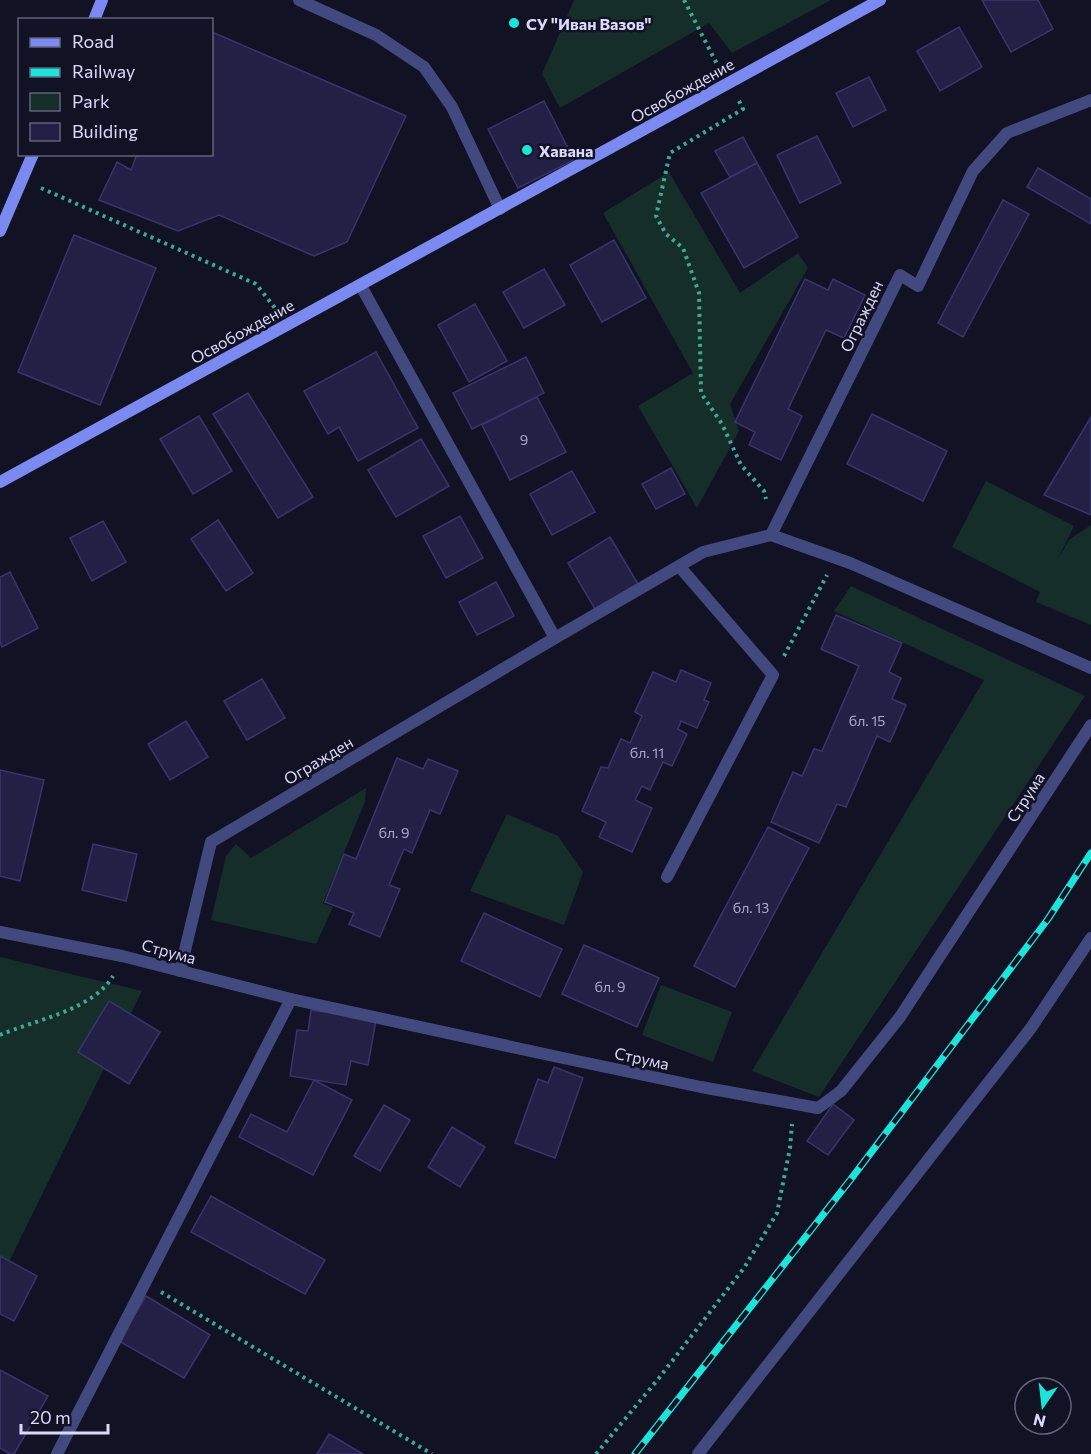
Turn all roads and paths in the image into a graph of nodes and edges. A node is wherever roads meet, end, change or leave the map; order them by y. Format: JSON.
{"nodes":[{"id":1,"x":102,"y":0,"type":"edge"},
{"id":2,"x":299,"y":0,"type":"edge"},
{"id":3,"x":684,"y":0,"type":"edge"},
{"id":4,"x":880,"y":0,"type":"edge"},
{"id":5,"x":95,"y":18,"type":"edge"},
{"id":6,"x":728,"y":83,"type":"junction"},
{"id":7,"x":1091,"y":100,"type":"edge"},
{"id":8,"x":32,"y":156,"type":"edge"},
{"id":9,"x":21,"y":179,"type":"junction"},
{"id":10,"x":500,"y":209,"type":"junction"},
{"id":11,"x":0,"y":231,"type":"edge"},
{"id":12,"x":361,"y":286,"type":"junction"},
{"id":13,"x":289,"y":325,"type":"junction"},
{"id":14,"x":0,"y":482,"type":"edge"},
{"id":15,"x":771,"y":535,"type":"junction"},
{"id":16,"x":836,"y":558,"type":"junction"},
{"id":17,"x":679,"y":566,"type":"junction"},
{"id":18,"x":555,"y":638,"type":"junction"},
{"id":19,"x":1091,"y":668,"type":"edge"},
{"id":20,"x":773,"y":675,"type":"junction"},
{"id":21,"x":1091,"y":725,"type":"edge"},
{"id":22,"x":667,"y":877,"type":"dead end"},
{"id":23,"x":0,"y":932,"type":"edge"},
{"id":24,"x":1091,"y":938,"type":"edge"},
{"id":25,"x":122,"y":956,"type":"junction"},
{"id":26,"x":180,"y":971,"type":"junction"},
{"id":27,"x":291,"y":999,"type":"junction"},
{"id":28,"x":0,"y":1035,"type":"edge"},
{"id":29,"x":794,"y":1104,"type":"junction"},
{"id":30,"x":145,"y":1282,"type":"junction"},
{"id":31,"x":57,"y":1454,"type":"edge"},
{"id":32,"x":432,"y":1454,"type":"edge"},
{"id":33,"x":596,"y":1454,"type":"edge"},
{"id":34,"x":698,"y":1454,"type":"edge"}],
"edges":[{"from":1,"to":5,"type":"street"},
{"from":2,"to":10,"type":"street"},
{"from":3,"to":6,"type":"path"},
{"from":4,"to":6,"type":"street","name":"Освобождение"},
{"from":6,"to":10,"type":"street","name":"Освобождение"},
{"from":6,"to":15,"type":"path"},
{"from":7,"to":15,"type":"street","name":"Огражден"},
{"from":8,"to":9,"type":"street"},
{"from":9,"to":11,"type":"street"},
{"from":9,"to":13,"type":"path"},
{"from":10,"to":12,"type":"street","name":"Освобождение"},
{"from":12,"to":13,"type":"street","name":"Освобождение"},
{"from":12,"to":18,"type":"street"},
{"from":13,"to":14,"type":"street","name":"Освобождение"},
{"from":15,"to":16,"type":"street"},
{"from":15,"to":17,"type":"street","name":"Огражден"},
{"from":16,"to":19,"type":"street"},
{"from":16,"to":20,"type":"path"},
{"from":17,"to":18,"type":"street","name":"Огражден"},
{"from":17,"to":20,"type":"street"},
{"from":18,"to":26,"type":"street","name":"Огражден"},
{"from":20,"to":22,"type":"street"},
{"from":21,"to":29,"type":"street","name":"Струма"},
{"from":23,"to":25,"type":"street","name":"Струма"},
{"from":24,"to":34,"type":"street"},
{"from":25,"to":26,"type":"street","name":"Струма"},
{"from":25,"to":28,"type":"path"},
{"from":26,"to":27,"type":"street","name":"Струма"},
{"from":27,"to":29,"type":"street","name":"Струма"},
{"from":27,"to":30,"type":"street"},
{"from":29,"to":33,"type":"path"},
{"from":30,"to":31,"type":"street"},
{"from":30,"to":32,"type":"path"}]}
